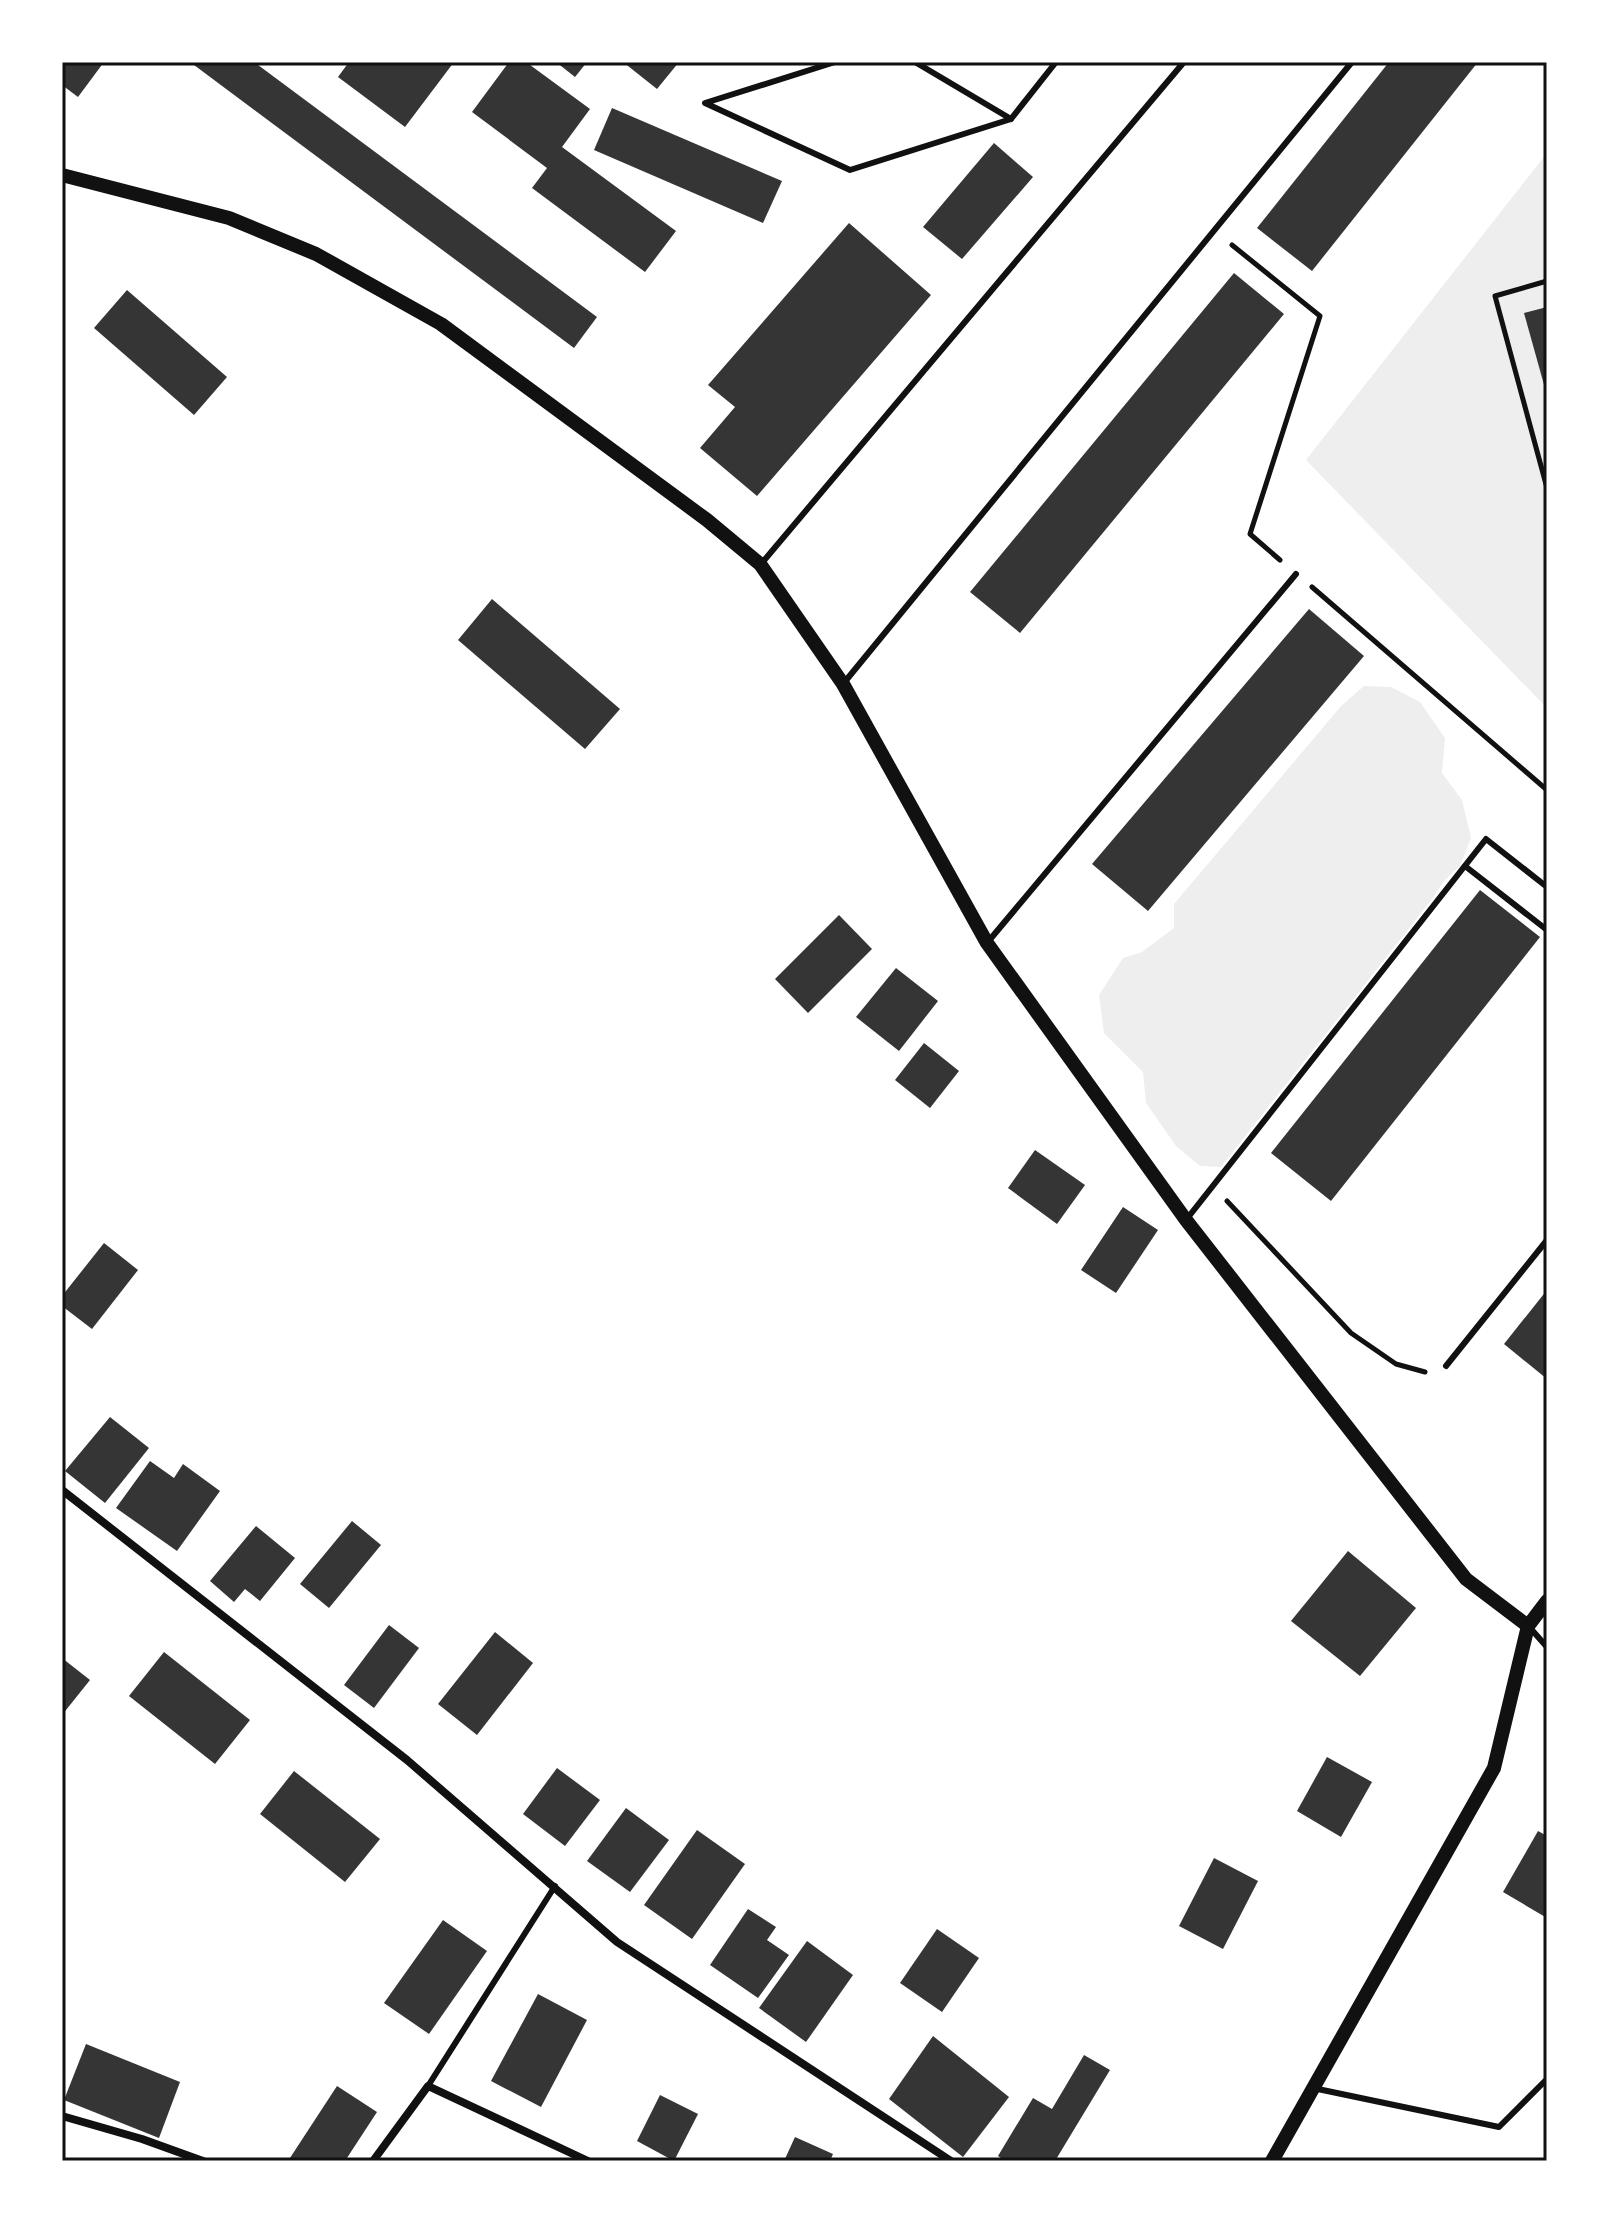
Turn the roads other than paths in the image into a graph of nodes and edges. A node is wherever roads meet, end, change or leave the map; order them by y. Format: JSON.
{"nodes":[{"id":1,"x":835,"y":62,"type":"edge"},
{"id":2,"x":915,"y":62,"type":"edge"},
{"id":3,"x":1056,"y":62,"type":"edge"},
{"id":4,"x":1184,"y":62,"type":"edge"},
{"id":5,"x":1352,"y":62,"type":"edge"},
{"id":6,"x":1011,"y":119,"type":"junction"},
{"id":7,"x":62,"y":175,"type":"edge"},
{"id":8,"x":760,"y":564,"type":"junction"},
{"id":9,"x":1296,"y":574,"type":"road end"},
{"id":10,"x":843,"y":684,"type":"junction"},
{"id":11,"x":1465,"y":866,"type":"junction"},
{"id":12,"x":1547,"y":887,"type":"edge"},
{"id":13,"x":1547,"y":930,"type":"edge"},
{"id":14,"x":987,"y":943,"type":"junction"},
{"id":15,"x":1186,"y":1220,"type":"junction"},
{"id":16,"x":1547,"y":1240,"type":"edge"},
{"id":17,"x":1446,"y":1366,"type":"road end"},
{"id":18,"x":62,"y":1490,"type":"edge"},
{"id":19,"x":1547,"y":1601,"type":"edge"},
{"id":20,"x":1528,"y":1626,"type":"junction"},
{"id":21,"x":1547,"y":1647,"type":"edge"},
{"id":22,"x":555,"y":1886,"type":"junction"},
{"id":23,"x":1547,"y":2079,"type":"edge"},
{"id":24,"x":428,"y":2086,"type":"junction"},
{"id":25,"x":1313,"y":2088,"type":"junction"},
{"id":26,"x":62,"y":2116,"type":"edge"},
{"id":27,"x":203,"y":2161,"type":"edge"},
{"id":28,"x":373,"y":2161,"type":"edge"},
{"id":29,"x":588,"y":2161,"type":"edge"},
{"id":30,"x":951,"y":2161,"type":"edge"},
{"id":31,"x":1272,"y":2161,"type":"edge"}],
"edges":[{"from":1,"to":6,"type":"lane"},
{"from":2,"to":6,"type":"lane"},
{"from":3,"to":6,"type":"lane"},
{"from":4,"to":8,"type":"lane"},
{"from":5,"to":10,"type":"lane"},
{"from":7,"to":8,"type":"street"},
{"from":8,"to":10,"type":"street"},
{"from":9,"to":14,"type":"lane"},
{"from":10,"to":14,"type":"street"},
{"from":11,"to":12,"type":"lane"},
{"from":11,"to":13,"type":"lane"},
{"from":11,"to":15,"type":"lane"},
{"from":14,"to":15,"type":"street"},
{"from":15,"to":20,"type":"street"},
{"from":16,"to":17,"type":"lane"},
{"from":18,"to":22,"type":"street"},
{"from":19,"to":20,"type":"street"},
{"from":20,"to":21,"type":"lane"},
{"from":20,"to":25,"type":"street"},
{"from":22,"to":24,"type":"lane"},
{"from":22,"to":30,"type":"street"},
{"from":23,"to":25,"type":"lane"},
{"from":24,"to":28,"type":"street"},
{"from":24,"to":29,"type":"street"},
{"from":25,"to":31,"type":"street"},
{"from":26,"to":27,"type":"street"}]}
